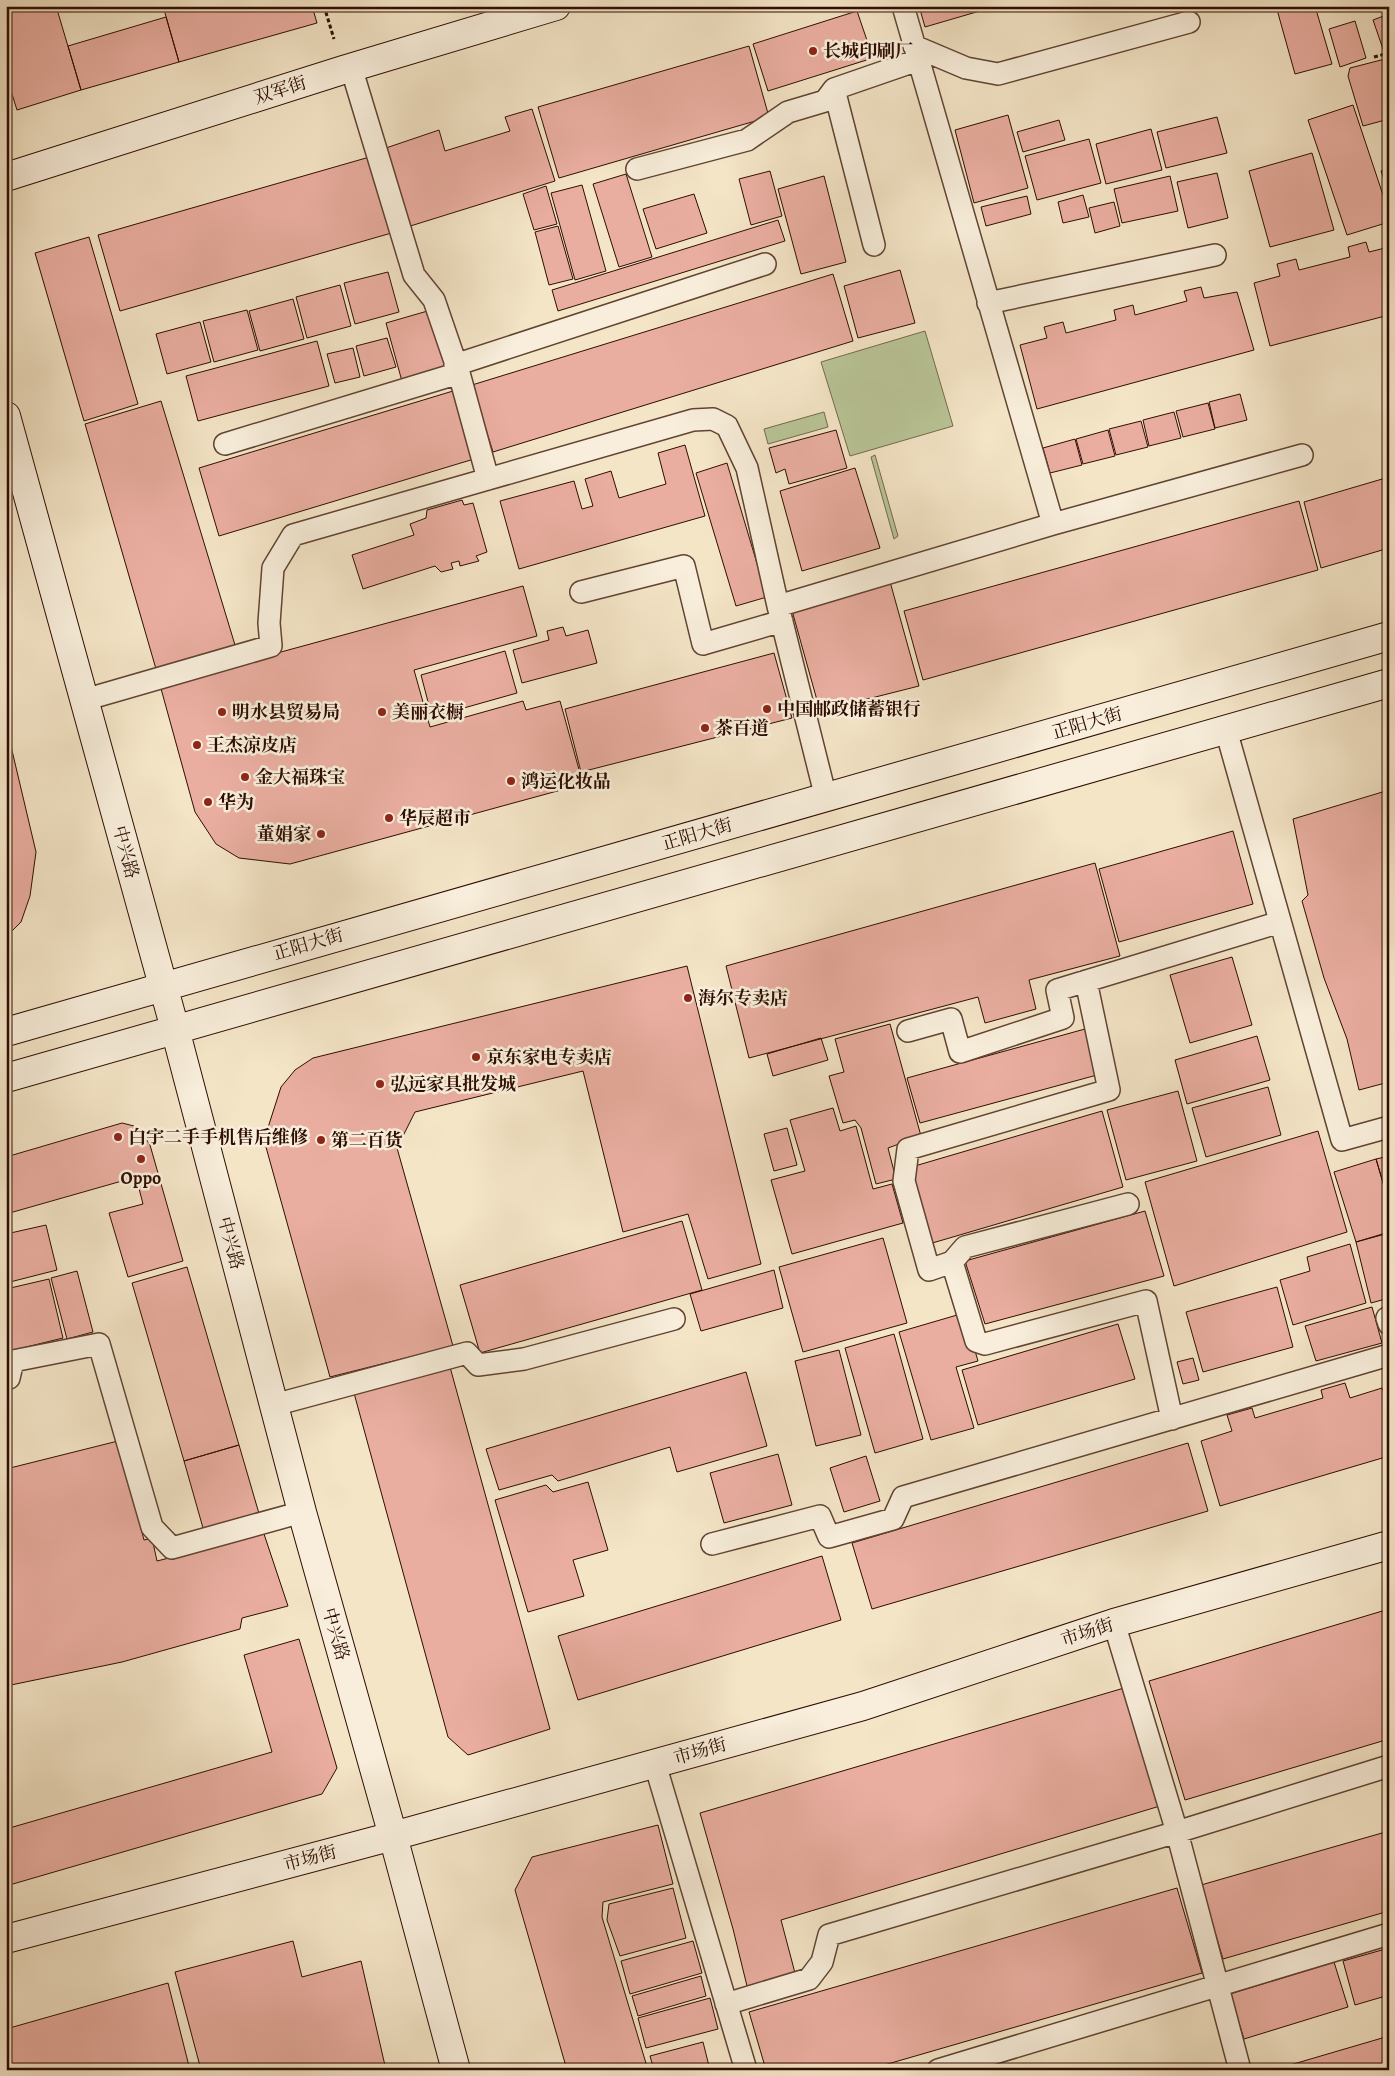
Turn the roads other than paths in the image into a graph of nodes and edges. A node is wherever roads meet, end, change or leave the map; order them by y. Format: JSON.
{"nodes":[{"id":1,"x":556,"y":6,"type":"edge"},
{"id":2,"x":903,"y":6,"type":"edge"},
{"id":3,"x":1189,"y":22,"type":"dead end"},
{"id":4,"x":916,"y":53,"type":"junction"},
{"id":5,"x":351,"y":67,"type":"junction"},
{"id":6,"x":834,"y":89,"type":"junction"},
{"id":7,"x":637,"y":169,"type":"dead end"},
{"id":8,"x":6,"y":177,"type":"edge"},
{"id":9,"x":874,"y":245,"type":"dead end"},
{"id":10,"x":1215,"y":254,"type":"dead end"},
{"id":11,"x":765,"y":264,"type":"dead end"},
{"id":12,"x":988,"y":303,"type":"junction"},
{"id":13,"x":457,"y":369,"type":"junction"},
{"id":14,"x":6,"y":416,"type":"edge"},
{"id":15,"x":225,"y":444,"type":"dead end"},
{"id":16,"x":1302,"y":455,"type":"dead end"},
{"id":17,"x":488,"y":479,"type":"junction"},
{"id":18,"x":1053,"y":524,"type":"junction"},
{"id":19,"x":582,"y":592,"type":"dead end"},
{"id":20,"x":780,"y":613,"type":"junction"},
{"id":21,"x":1389,"y":636,"type":"edge"},
{"id":22,"x":1389,"y":683,"type":"edge"},
{"id":23,"x":84,"y":700,"type":"junction"},
{"id":24,"x":1226,"y":730,"type":"junction"},
{"id":25,"x":826,"y":798,"type":"junction"},
{"id":26,"x":1280,"y":922,"type":"junction"},
{"id":27,"x":1086,"y":981,"type":"junction"},
{"id":28,"x":163,"y":986,"type":"junction"},
{"id":29,"x":175,"y":1029,"type":"junction"},
{"id":30,"x":908,"y":1031,"type":"dead end"},
{"id":31,"x":6,"y":1032,"type":"edge"},
{"id":32,"x":6,"y":1078,"type":"edge"},
{"id":33,"x":1389,"y":1127,"type":"edge"},
{"id":34,"x":1128,"y":1204,"type":"dead end"},
{"id":35,"x":952,"y":1262,"type":"junction"},
{"id":36,"x":674,"y":1318,"type":"dead end"},
{"id":37,"x":1389,"y":1318,"type":"edge"},
{"id":38,"x":1389,"y":1324,"type":"edge"},
{"id":39,"x":1389,"y":1356,"type":"edge"},
{"id":40,"x":6,"y":1379,"type":"edge"},
{"id":41,"x":274,"y":1405,"type":"junction"},
{"id":42,"x":1172,"y":1419,"type":"junction"},
{"id":43,"x":302,"y":1512,"type":"junction"},
{"id":44,"x":712,"y":1544,"type":"dead end"},
{"id":45,"x":1389,"y":1545,"type":"edge"},
{"id":46,"x":1114,"y":1623,"type":"junction"},
{"id":47,"x":655,"y":1764,"type":"junction"},
{"id":48,"x":1389,"y":1766,"type":"edge"},
{"id":49,"x":1177,"y":1832,"type":"junction"},
{"id":50,"x":393,"y":1836,"type":"junction"},
{"id":51,"x":1389,"y":1934,"type":"edge"},
{"id":52,"x":6,"y":1939,"type":"edge"},
{"id":53,"x":1216,"y":1986,"type":"junction"},
{"id":54,"x":726,"y":2004,"type":"junction"},
{"id":55,"x":456,"y":2070,"type":"edge"},
{"id":56,"x":746,"y":2070,"type":"edge"},
{"id":57,"x":938,"y":2070,"type":"edge"},
{"id":58,"x":1240,"y":2070,"type":"edge"}],
"edges":[{"from":1,"to":5,"type":"main road","name":"双军街"},
{"from":2,"to":4,"type":"lane"},
{"from":3,"to":4,"type":"lane"},
{"from":4,"to":6,"type":"lane"},
{"from":4,"to":12,"type":"lane"},
{"from":5,"to":8,"type":"main road","name":"双军街"},
{"from":5,"to":13,"type":"lane"},
{"from":6,"to":7,"type":"lane"},
{"from":6,"to":9,"type":"lane"},
{"from":10,"to":12,"type":"lane"},
{"from":11,"to":13,"type":"lane"},
{"from":12,"to":18,"type":"lane"},
{"from":13,"to":15,"type":"lane"},
{"from":13,"to":17,"type":"lane"},
{"from":14,"to":23,"type":"main road","name":"中兴路"},
{"from":16,"to":18,"type":"lane"},
{"from":17,"to":20,"type":"lane"},
{"from":17,"to":23,"type":"lane"},
{"from":18,"to":20,"type":"lane"},
{"from":19,"to":20,"type":"lane"},
{"from":20,"to":25,"type":"lane"},
{"from":21,"to":25,"type":"main road","name":"正阳大街"},
{"from":22,"to":24,"type":"main road"},
{"from":23,"to":28,"type":"main road","name":"中兴路"},
{"from":24,"to":26,"type":"lane"},
{"from":24,"to":29,"type":"main road"},
{"from":25,"to":28,"type":"main road","name":"正阳大街"},
{"from":26,"to":27,"type":"lane"},
{"from":26,"to":33,"type":"lane"},
{"from":27,"to":30,"type":"lane"},
{"from":27,"to":35,"type":"lane"},
{"from":28,"to":29,"type":"main road","name":"中兴路"},
{"from":28,"to":31,"type":"main road","name":"正阳大街"},
{"from":29,"to":32,"type":"main road"},
{"from":29,"to":41,"type":"main road","name":"中兴路"},
{"from":34,"to":35,"type":"lane"},
{"from":35,"to":42,"type":"lane"},
{"from":36,"to":41,"type":"lane"},
{"from":37,"to":38,"type":"lane"},
{"from":39,"to":42,"type":"lane"},
{"from":40,"to":43,"type":"lane"},
{"from":41,"to":43,"type":"main road","name":"中兴路"},
{"from":42,"to":44,"type":"lane"},
{"from":43,"to":50,"type":"main road","name":"中兴路"},
{"from":45,"to":46,"type":"main road","name":"市场街"},
{"from":46,"to":47,"type":"main road","name":"市场街"},
{"from":46,"to":49,"type":"lane"},
{"from":47,"to":50,"type":"main road","name":"市场街"},
{"from":47,"to":54,"type":"lane"},
{"from":48,"to":49,"type":"lane"},
{"from":49,"to":53,"type":"lane"},
{"from":49,"to":54,"type":"lane"},
{"from":50,"to":52,"type":"main road","name":"市场街"},
{"from":50,"to":55,"type":"main road","name":"中兴路"},
{"from":51,"to":53,"type":"lane"},
{"from":53,"to":57,"type":"lane"},
{"from":53,"to":58,"type":"lane"},
{"from":54,"to":56,"type":"lane"}]}
